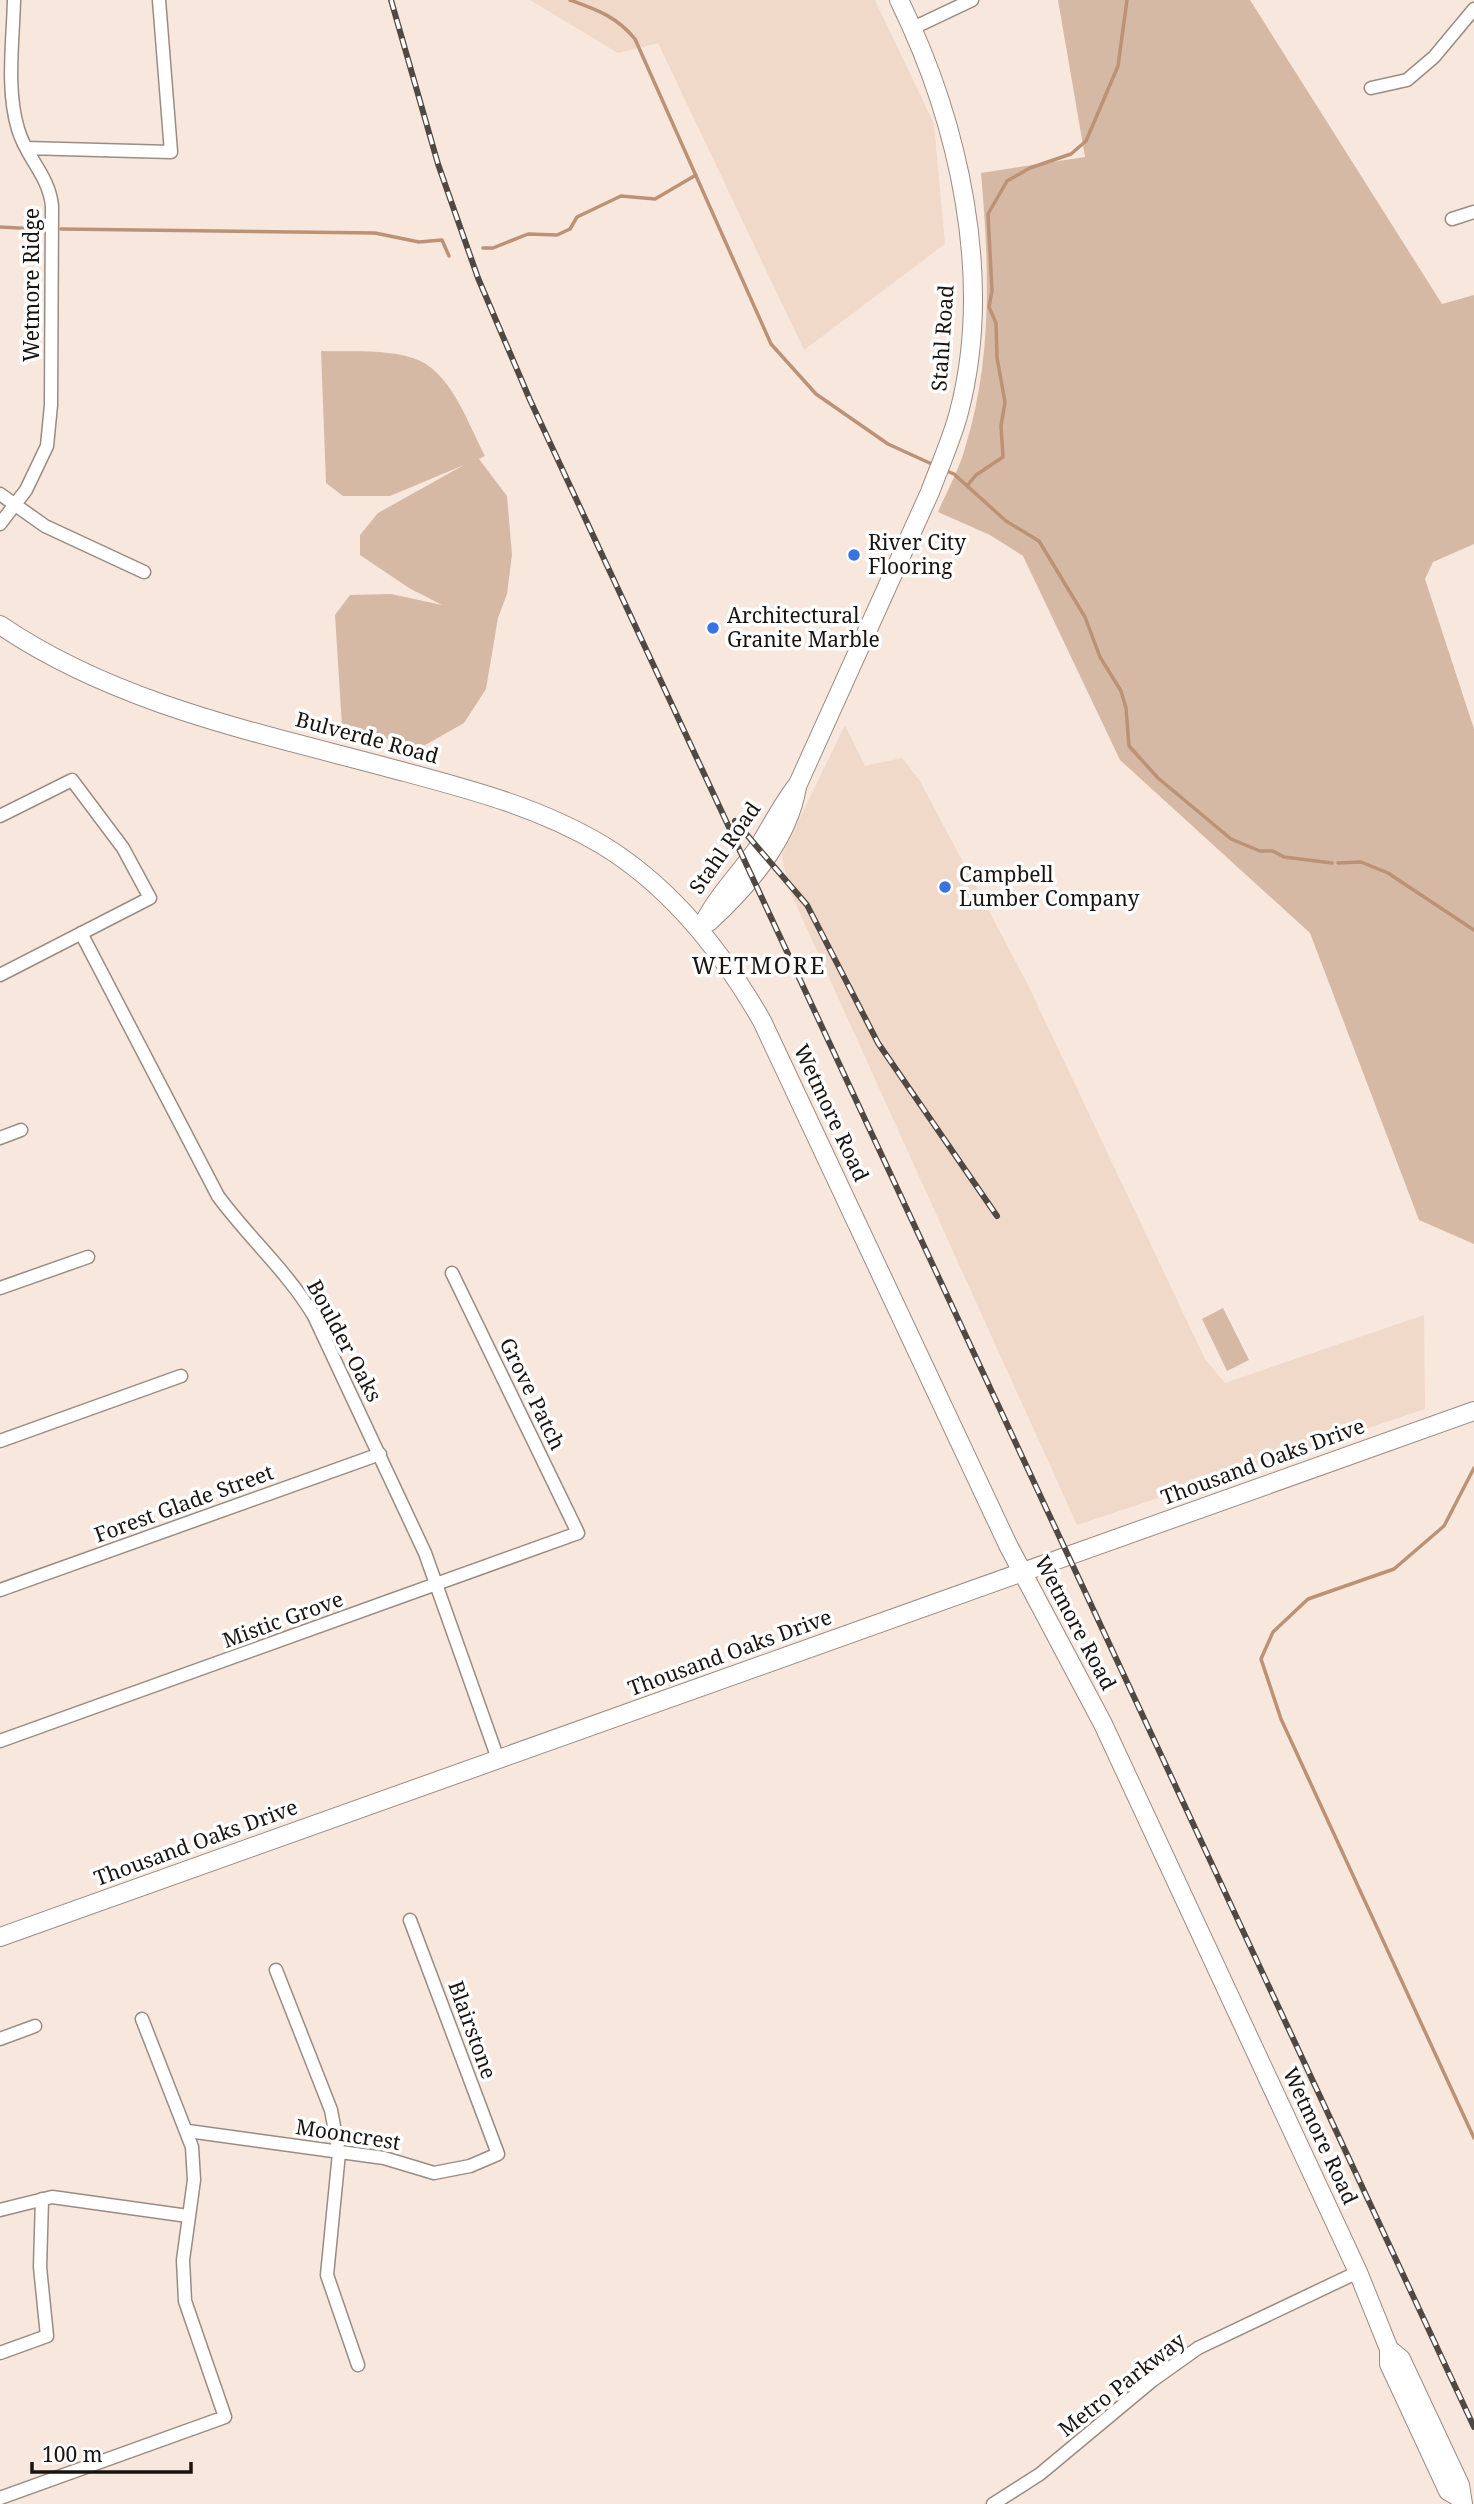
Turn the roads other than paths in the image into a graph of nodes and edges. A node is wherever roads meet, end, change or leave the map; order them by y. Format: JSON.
{"nodes":[{"id":1,"x":14,"y":0,"type":"edge"},
{"id":2,"x":159,"y":0,"type":"edge"},
{"id":3,"x":899,"y":0,"type":"edge"},
{"id":4,"x":972,"y":0,"type":"edge"},
{"id":5,"x":1474,"y":9,"type":"edge"},
{"id":6,"x":913,"y":28,"type":"junction"},
{"id":7,"x":1371,"y":88,"type":"dead end"},
{"id":8,"x":26,"y":148,"type":"junction"},
{"id":9,"x":1474,"y":212,"type":"edge"},
{"id":10,"x":1452,"y":219,"type":"dead end"},
{"id":11,"x":0,"y":494,"type":"edge"},
{"id":12,"x":14,"y":505,"type":"junction"},
{"id":13,"x":0,"y":524,"type":"edge"},
{"id":14,"x":144,"y":572,"type":"dead end"},
{"id":15,"x":0,"y":625,"type":"edge"},
{"id":16,"x":0,"y":816,"type":"edge"},
{"id":17,"x":700,"y":931,"type":"junction"},
{"id":18,"x":81,"y":933,"type":"junction"},
{"id":19,"x":0,"y":975,"type":"edge"},
{"id":20,"x":21,"y":1130,"type":"dead end"},
{"id":21,"x":0,"y":1138,"type":"edge"},
{"id":22,"x":88,"y":1257,"type":"dead end"},
{"id":23,"x":452,"y":1273,"type":"dead end"},
{"id":24,"x":0,"y":1288,"type":"edge"},
{"id":25,"x":181,"y":1376,"type":"dead end"},
{"id":26,"x":1474,"y":1411,"type":"edge"},
{"id":27,"x":0,"y":1441,"type":"edge"},
{"id":28,"x":380,"y":1454,"type":"junction"},
{"id":29,"x":578,"y":1533,"type":"joint"},
{"id":30,"x":1021,"y":1572,"type":"junction"},
{"id":31,"x":437,"y":1585,"type":"junction"},
{"id":32,"x":0,"y":1590,"type":"edge"},
{"id":33,"x":0,"y":1741,"type":"edge"},
{"id":34,"x":498,"y":1759,"type":"junction"},
{"id":35,"x":410,"y":1920,"type":"dead end"},
{"id":36,"x":0,"y":1937,"type":"edge"},
{"id":37,"x":276,"y":1969,"type":"dead end"},
{"id":38,"x":142,"y":2019,"type":"dead end"},
{"id":39,"x":35,"y":2026,"type":"dead end"},
{"id":40,"x":0,"y":2039,"type":"edge"},
{"id":41,"x":188,"y":2132,"type":"junction"},
{"id":42,"x":339,"y":2153,"type":"junction"},
{"id":43,"x":498,"y":2154,"type":"joint"},
{"id":44,"x":42,"y":2199,"type":"junction"},
{"id":45,"x":0,"y":2210,"type":"edge"},
{"id":46,"x":188,"y":2216,"type":"junction"},
{"id":47,"x":1358,"y":2272,"type":"junction"},
{"id":48,"x":0,"y":2353,"type":"edge"},
{"id":49,"x":358,"y":2365,"type":"dead end"},
{"id":50,"x":0,"y":2498,"type":"edge"},
{"id":51,"x":1462,"y":2501,"type":"edge"},
{"id":52,"x":993,"y":2504,"type":"edge"}],
"edges":[{"from":1,"to":8,"type":"street","name":"Wetmore Ridge"},
{"from":2,"to":8,"type":"street"},
{"from":3,"to":6,"type":"main road","name":"Stahl Road"},
{"from":4,"to":6,"type":"street"},
{"from":5,"to":7,"type":"street"},
{"from":6,"to":17,"type":"main road","name":"Stahl Road"},
{"from":8,"to":12,"type":"street","name":"Wetmore Ridge"},
{"from":9,"to":10,"type":"street"},
{"from":11,"to":12,"type":"street"},
{"from":12,"to":13,"type":"street","name":"Wetmore Ridge"},
{"from":12,"to":14,"type":"street"},
{"from":15,"to":17,"type":"main road","name":"Bulverde Road"},
{"from":16,"to":18,"type":"street"},
{"from":17,"to":30,"type":"main road","name":"Wetmore Road"},
{"from":18,"to":19,"type":"street"},
{"from":18,"to":28,"type":"street","name":"Boulder Oaks"},
{"from":20,"to":21,"type":"street"},
{"from":22,"to":24,"type":"street"},
{"from":23,"to":29,"type":"street","name":"Grove Patch"},
{"from":25,"to":27,"type":"street"},
{"from":26,"to":30,"type":"main road","name":"Thousand Oaks Drive"},
{"from":28,"to":31,"type":"street","name":"Boulder Oaks"},
{"from":28,"to":32,"type":"street","name":"Forest Glade Street"},
{"from":29,"to":31,"type":"street","name":"Mistic Grove"},
{"from":30,"to":34,"type":"main road","name":"Thousand Oaks Drive"},
{"from":30,"to":47,"type":"main road","name":"Wetmore Road"},
{"from":31,"to":33,"type":"street","name":"Mistic Grove"},
{"from":31,"to":34,"type":"street","name":"Boulder Oaks"},
{"from":34,"to":36,"type":"main road","name":"Thousand Oaks Drive"},
{"from":35,"to":43,"type":"street","name":"Blairstone"},
{"from":37,"to":42,"type":"street"},
{"from":38,"to":41,"type":"street"},
{"from":39,"to":40,"type":"street"},
{"from":41,"to":42,"type":"street","name":"Mooncrest"},
{"from":41,"to":46,"type":"street"},
{"from":42,"to":43,"type":"street","name":"Mooncrest"},
{"from":42,"to":49,"type":"street"},
{"from":44,"to":45,"type":"street"},
{"from":44,"to":46,"type":"street"},
{"from":44,"to":48,"type":"street"},
{"from":46,"to":50,"type":"street"},
{"from":47,"to":51,"type":"main road","name":"Wetmore Road"},
{"from":47,"to":52,"type":"street","name":"Metro Parkway"}]}
